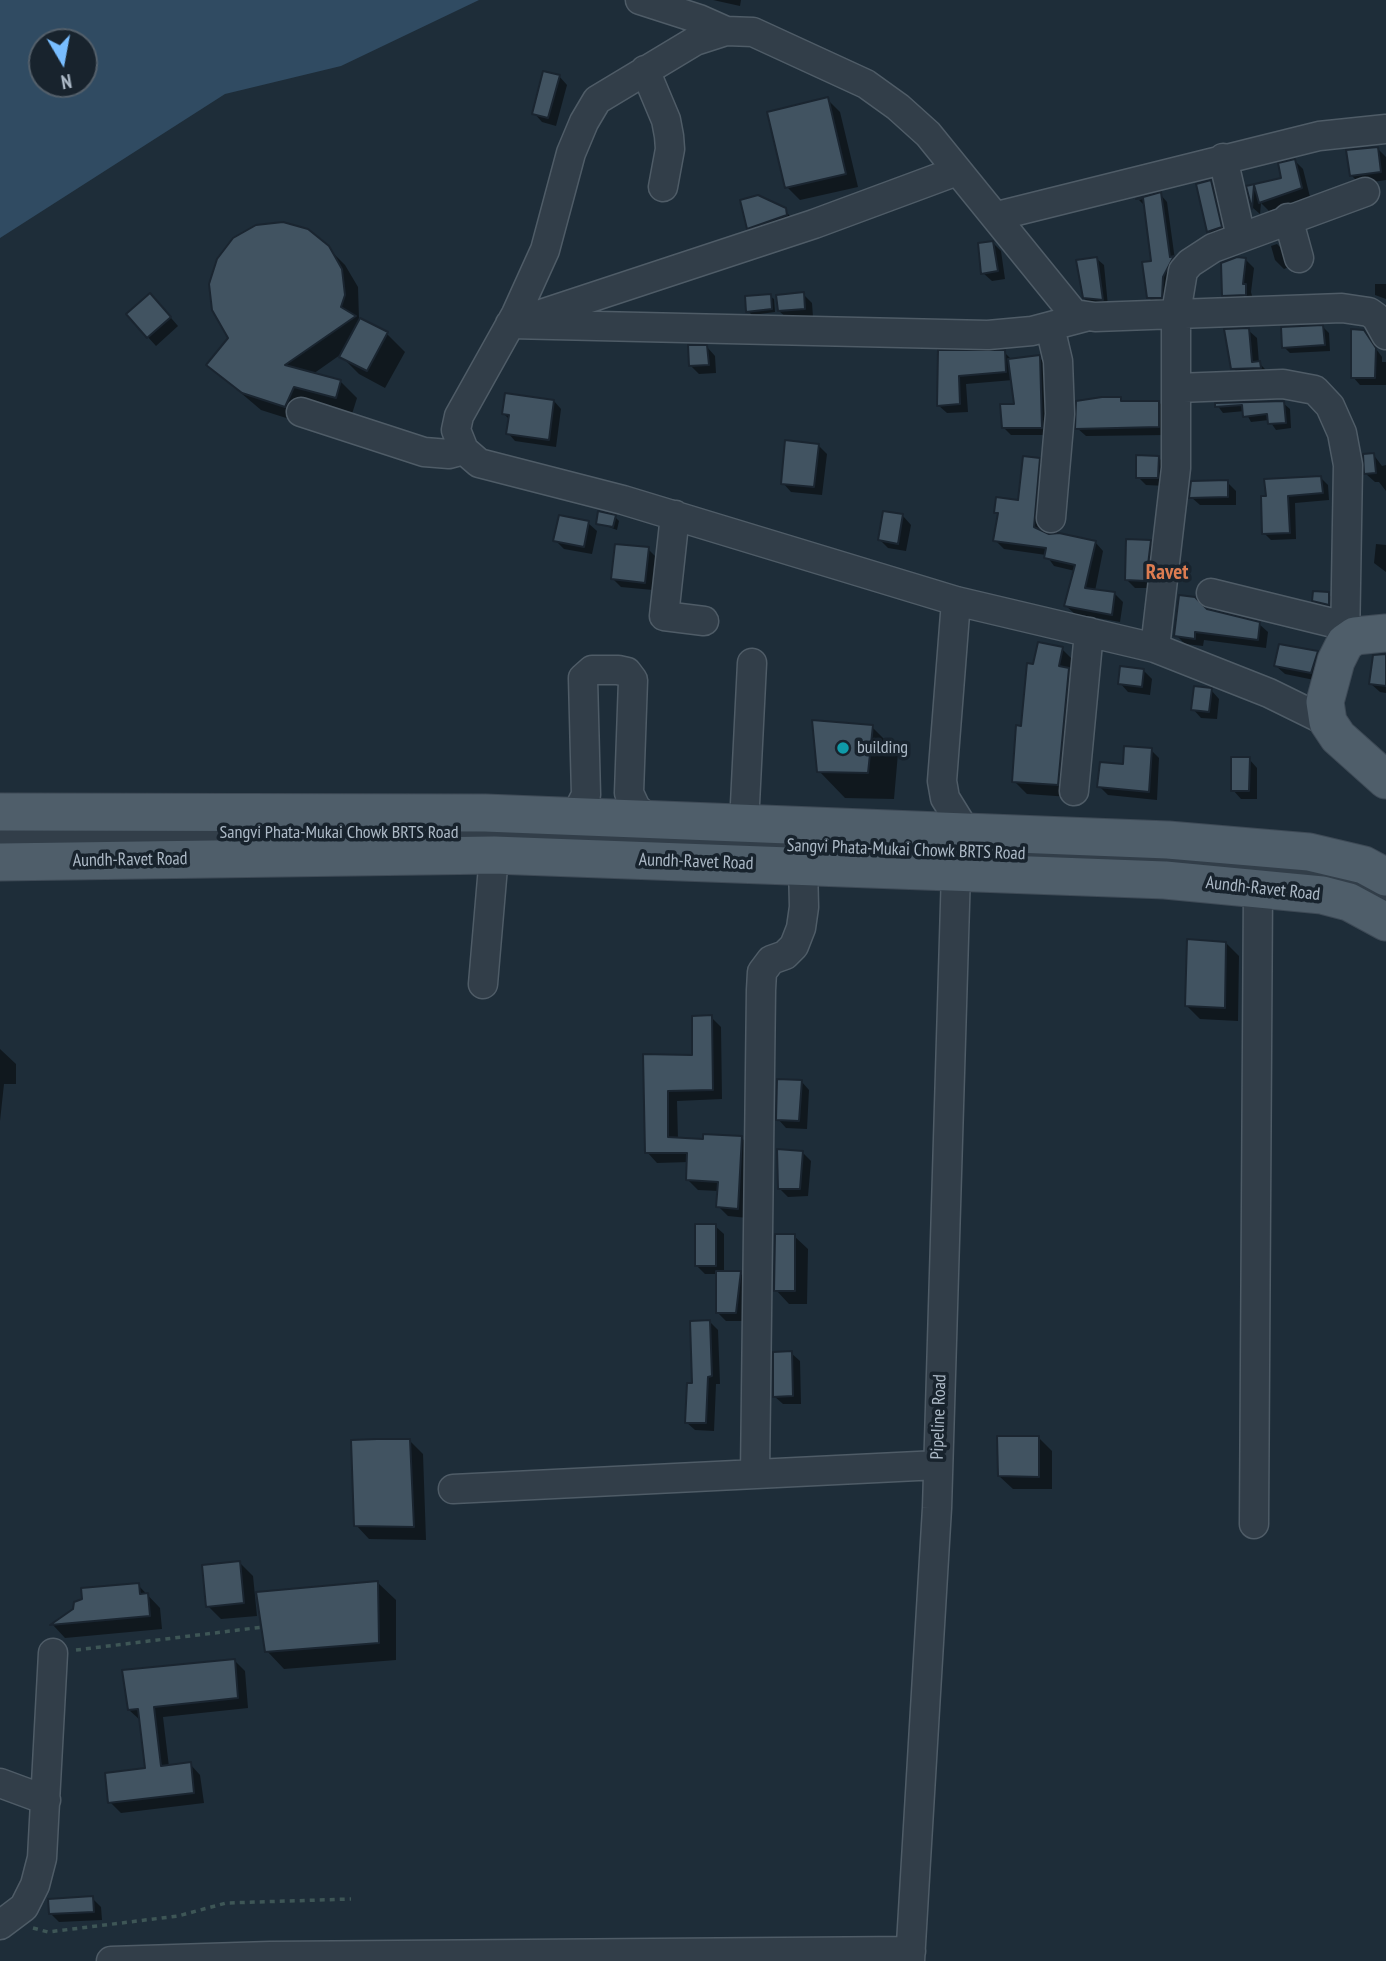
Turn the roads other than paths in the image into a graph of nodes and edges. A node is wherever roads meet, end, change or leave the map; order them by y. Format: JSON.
{"nodes":[{"id":1,"x":640,"y":0,"type":"edge"},
{"id":2,"x":726,"y":31,"type":"junction"},
{"id":3,"x":645,"y":71,"type":"junction"},
{"id":4,"x":1386,"y":129,"type":"edge"},
{"id":5,"x":1223,"y":158,"type":"junction"},
{"id":6,"x":957,"y":171,"type":"junction"},
{"id":7,"x":663,"y":187,"type":"dead end"},
{"id":8,"x":1365,"y":192,"type":"dead end"},
{"id":9,"x":997,"y":216,"type":"junction"},
{"id":10,"x":1288,"y":218,"type":"junction"},
{"id":11,"x":1241,"y":237,"type":"junction"},
{"id":12,"x":1298,"y":258,"type":"dead end"},
{"id":13,"x":1176,"y":313,"type":"junction"},
{"id":14,"x":1085,"y":317,"type":"junction"},
{"id":15,"x":510,"y":324,"type":"junction"},
{"id":16,"x":1050,"y":327,"type":"junction"},
{"id":17,"x":1386,"y":335,"type":"edge"},
{"id":18,"x":1177,"y":388,"type":"junction"},
{"id":19,"x":301,"y":412,"type":"dead end"},
{"id":20,"x":464,"y":450,"type":"junction"},
{"id":21,"x":675,"y":515,"type":"junction"},
{"id":22,"x":1051,"y":518,"type":"dead end"},
{"id":23,"x":1210,"y":593,"type":"dead end"},
{"id":24,"x":956,"y":601,"type":"junction"},
{"id":25,"x":704,"y":621,"type":"dead end"},
{"id":26,"x":1089,"y":632,"type":"junction"},
{"id":27,"x":1386,"y":633,"type":"edge"},
{"id":28,"x":1345,"y":635,"type":"junction"},
{"id":29,"x":1156,"y":648,"type":"junction"},
{"id":30,"x":752,"y":663,"type":"dead end"},
{"id":31,"x":1328,"y":722,"type":"junction"},
{"id":32,"x":1386,"y":780,"type":"edge"},
{"id":33,"x":1074,"y":791,"type":"dead end"},
{"id":34,"x":0,"y":812,"type":"edge"},
{"id":35,"x":575,"y":817,"type":"junction"},
{"id":36,"x":650,"y":820,"type":"junction"},
{"id":37,"x":744,"y":824,"type":"junction"},
{"id":38,"x":0,"y":832,"type":"edge"},
{"id":39,"x":967,"y":832,"type":"junction"},
{"id":40,"x":494,"y":855,"type":"junction"},
{"id":41,"x":0,"y":862,"type":"edge"},
{"id":42,"x":803,"y":866,"type":"junction"},
{"id":43,"x":956,"y":872,"type":"junction"},
{"id":44,"x":1386,"y":877,"type":"edge"},
{"id":45,"x":1258,"y":888,"type":"junction"},
{"id":46,"x":1386,"y":899,"type":"edge"},
{"id":47,"x":1386,"y":922,"type":"edge"},
{"id":48,"x":482,"y":984,"type":"dead end"},
{"id":49,"x":938,"y":1465,"type":"junction"},
{"id":50,"x":755,"y":1474,"type":"junction"},
{"id":51,"x":453,"y":1489,"type":"dead end"},
{"id":52,"x":1254,"y":1524,"type":"dead end"},
{"id":53,"x":53,"y":1653,"type":"road end"},
{"id":54,"x":0,"y":1783,"type":"edge"},
{"id":55,"x":46,"y":1800,"type":"junction"},
{"id":56,"x":3,"y":1924,"type":"edge"},
{"id":57,"x":911,"y":1956,"type":"edge"},
{"id":58,"x":111,"y":1961,"type":"edge"}],
"edges":[{"from":1,"to":2,"type":"street"},
{"from":2,"to":3,"type":"street"},
{"from":2,"to":6,"type":"street"},
{"from":3,"to":7,"type":"street"},
{"from":3,"to":15,"type":"street"},
{"from":4,"to":5,"type":"street"},
{"from":5,"to":9,"type":"street"},
{"from":5,"to":11,"type":"street"},
{"from":6,"to":9,"type":"street"},
{"from":6,"to":15,"type":"street"},
{"from":8,"to":10,"type":"street"},
{"from":9,"to":14,"type":"street"},
{"from":10,"to":11,"type":"street"},
{"from":10,"to":12,"type":"street"},
{"from":11,"to":13,"type":"street"},
{"from":13,"to":14,"type":"street"},
{"from":13,"to":17,"type":"street"},
{"from":13,"to":18,"type":"street"},
{"from":14,"to":16,"type":"street"},
{"from":15,"to":16,"type":"street"},
{"from":15,"to":20,"type":"street"},
{"from":16,"to":22,"type":"street"},
{"from":18,"to":28,"type":"street"},
{"from":18,"to":29,"type":"street"},
{"from":19,"to":20,"type":"street"},
{"from":20,"to":21,"type":"street"},
{"from":21,"to":24,"type":"street"},
{"from":21,"to":25,"type":"street"},
{"from":23,"to":28,"type":"street"},
{"from":24,"to":26,"type":"street"},
{"from":24,"to":39,"type":"street"},
{"from":26,"to":29,"type":"street"},
{"from":26,"to":33,"type":"street"},
{"from":27,"to":28,"type":"main road"},
{"from":28,"to":31,"type":"main road"},
{"from":29,"to":31,"type":"street"},
{"from":30,"to":37,"type":"street"},
{"from":31,"to":32,"type":"main road"},
{"from":34,"to":35,"type":"main road"},
{"from":35,"to":36,"type":"main road"},
{"from":35,"to":36,"type":"street"},
{"from":36,"to":37,"type":"main road"},
{"from":37,"to":39,"type":"main road"},
{"from":38,"to":46,"type":"street","name":"Sangvi Phata-Mukai Chowk BRTS Road"},
{"from":39,"to":44,"type":"main road"},
{"from":40,"to":41,"type":"main road","name":"Aundh-Ravet Road"},
{"from":40,"to":42,"type":"main road","name":"Aundh-Ravet Road"},
{"from":40,"to":48,"type":"street"},
{"from":42,"to":43,"type":"main road","name":"Aundh-Ravet Road"},
{"from":42,"to":50,"type":"street"},
{"from":43,"to":45,"type":"main road","name":"Aundh-Ravet Road"},
{"from":43,"to":49,"type":"street","name":"Pipeline Road"},
{"from":45,"to":47,"type":"main road","name":"Aundh-Ravet Road"},
{"from":45,"to":52,"type":"street"},
{"from":49,"to":50,"type":"street"},
{"from":49,"to":57,"type":"street","name":"Pipeline Road"},
{"from":50,"to":51,"type":"street"},
{"from":53,"to":55,"type":"street"},
{"from":54,"to":55,"type":"street"},
{"from":55,"to":56,"type":"street"},
{"from":57,"to":58,"type":"street"}]}
